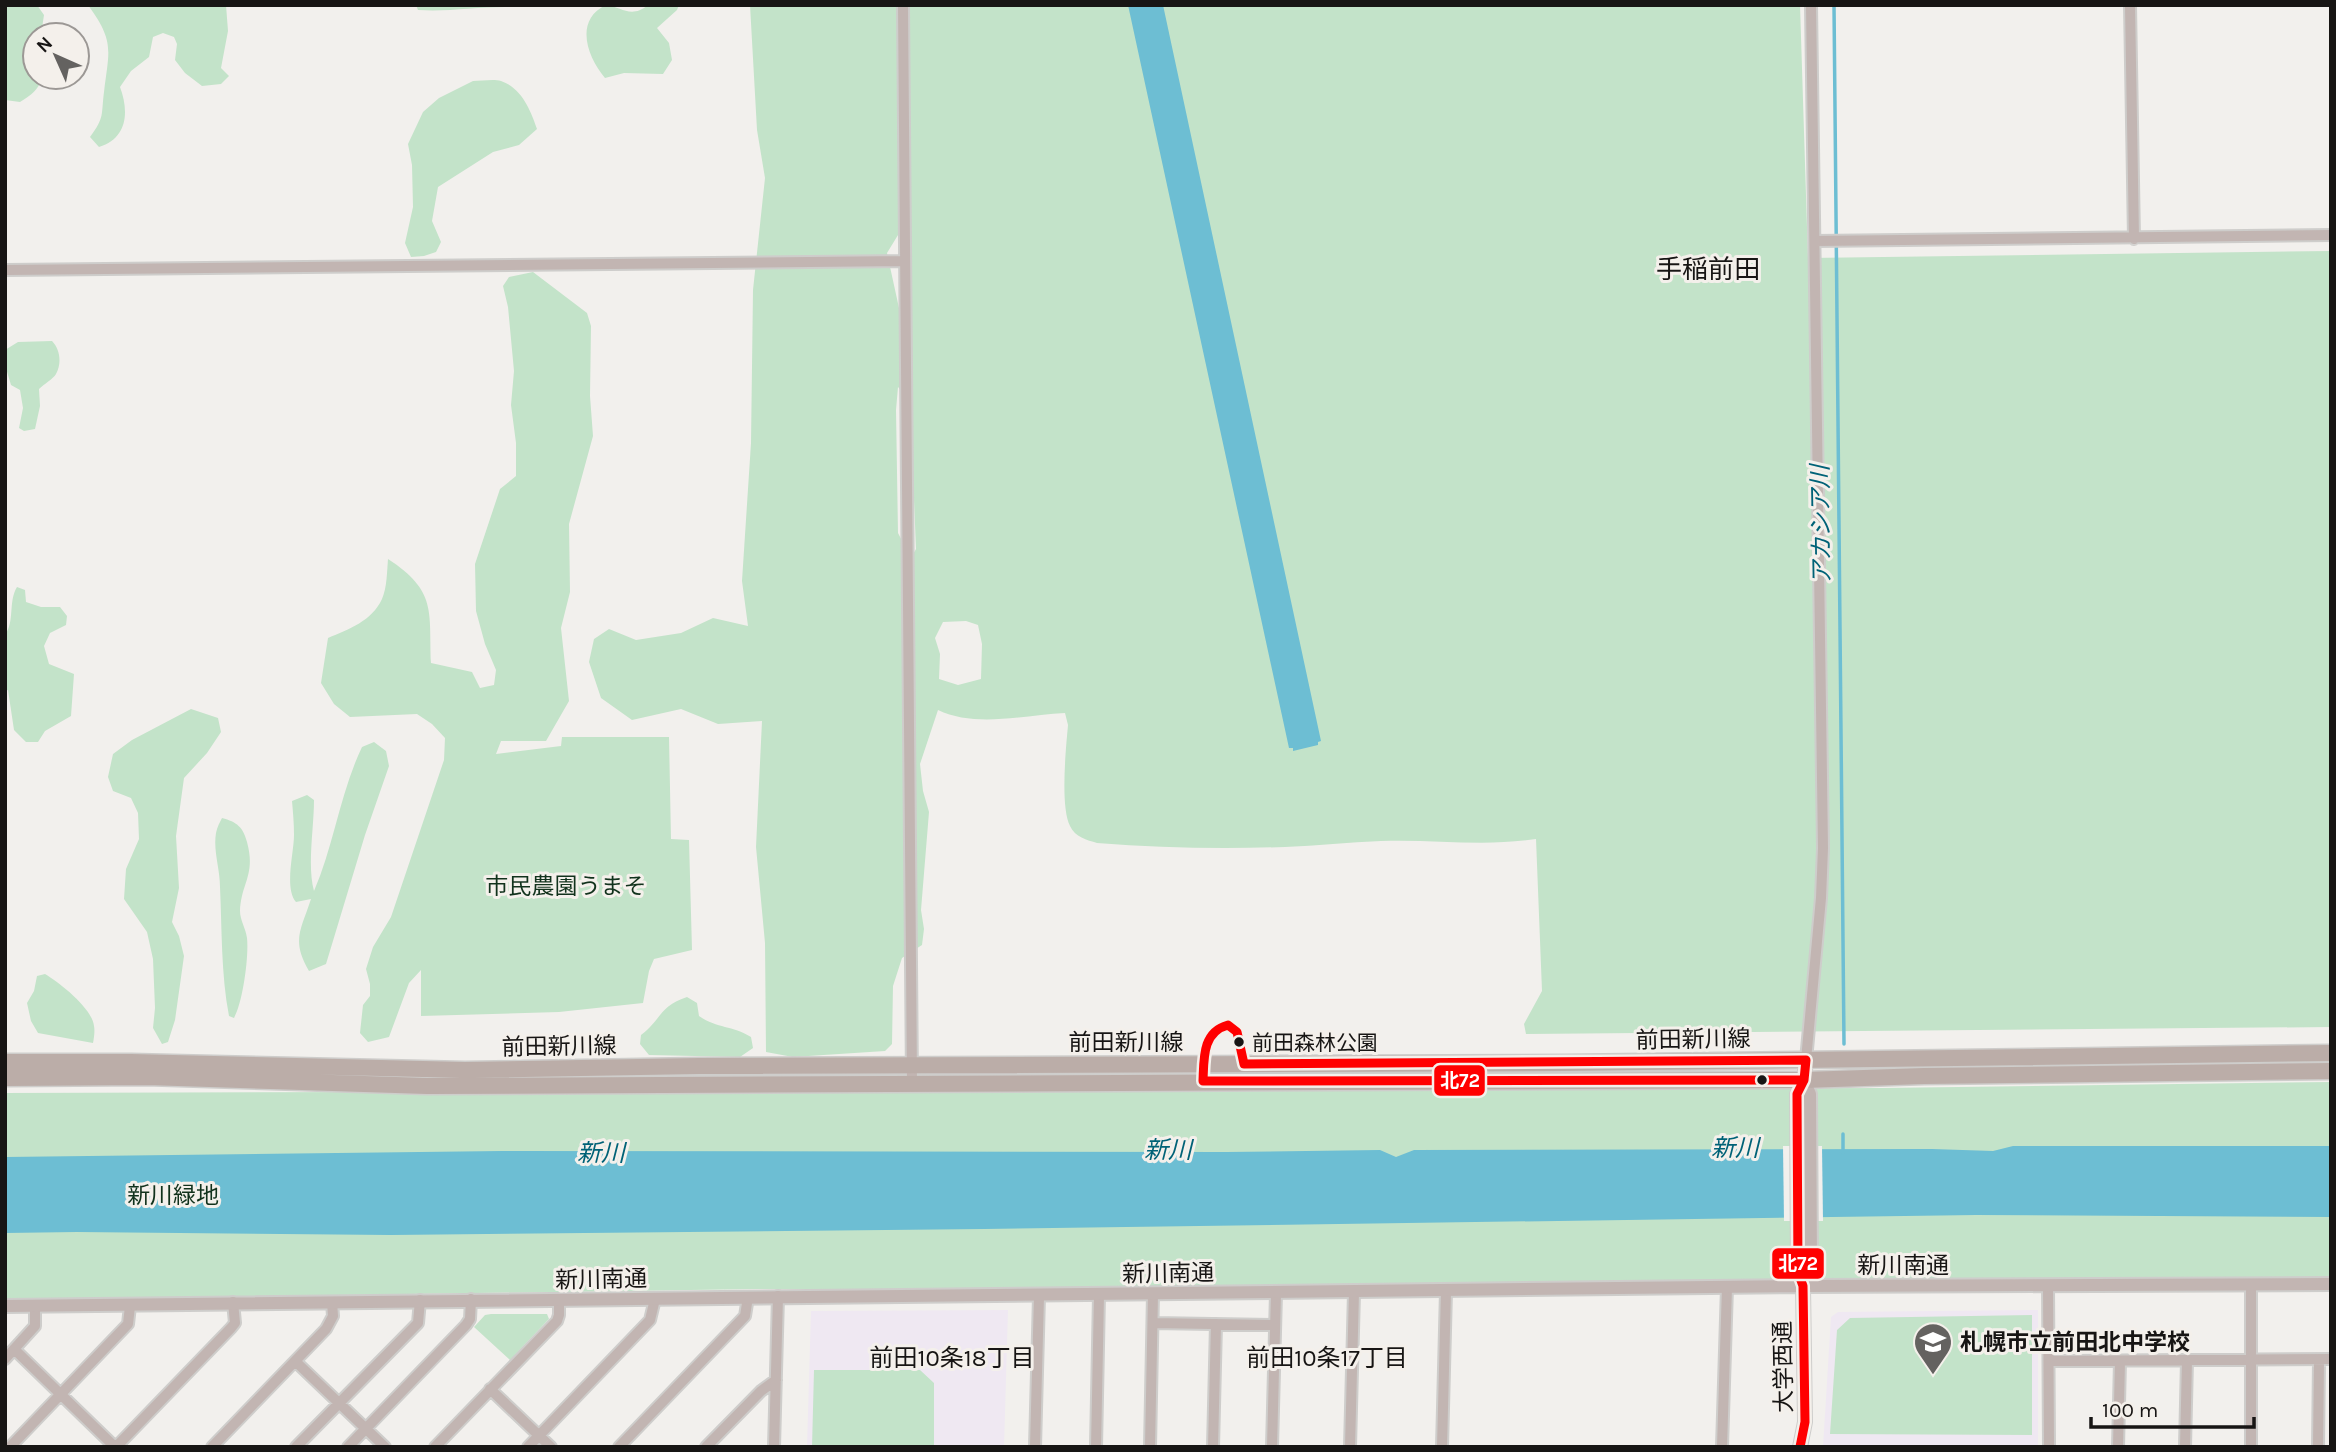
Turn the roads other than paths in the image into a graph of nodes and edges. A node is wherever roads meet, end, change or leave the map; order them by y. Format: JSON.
{"nodes":[{"id":1,"x":903,"y":5,"type":"edge"},
{"id":2,"x":1811,"y":5,"type":"edge"},
{"id":3,"x":2130,"y":5,"type":"edge"},
{"id":4,"x":2331,"y":235,"type":"edge"},
{"id":5,"x":2134,"y":239,"type":"junction"},
{"id":6,"x":1818,"y":241,"type":"junction"},
{"id":7,"x":905,"y":261,"type":"junction"},
{"id":8,"x":5,"y":270,"type":"edge"},
{"id":9,"x":2331,"y":1053,"type":"edge"},
{"id":10,"x":1806,"y":1060,"type":"junction"},
{"id":11,"x":5,"y":1062,"type":"edge"},
{"id":12,"x":912,"y":1066,"type":"junction"},
{"id":13,"x":2331,"y":1071,"type":"edge"},
{"id":14,"x":5,"y":1077,"type":"edge"},
{"id":15,"x":912,"y":1083,"type":"junction"},
{"id":16,"x":1804,"y":1089,"type":"junction"},
{"id":17,"x":2331,"y":1284,"type":"edge"},
{"id":18,"x":2251,"y":1285,"type":"junction"},
{"id":19,"x":1803,"y":1286,"type":"junction"},
{"id":20,"x":2048,"y":1286,"type":"junction"},
{"id":21,"x":1727,"y":1287,"type":"junction"},
{"id":22,"x":1446,"y":1290,"type":"junction"},
{"id":23,"x":1353,"y":1292,"type":"junction"},
{"id":24,"x":1276,"y":1293,"type":"junction"},
{"id":25,"x":1153,"y":1294,"type":"junction"},
{"id":26,"x":1099,"y":1295,"type":"junction"},
{"id":27,"x":778,"y":1296,"type":"junction"},
{"id":28,"x":1039,"y":1296,"type":"junction"},
{"id":29,"x":748,"y":1297,"type":"junction"},
{"id":30,"x":471,"y":1299,"type":"junction"},
{"id":31,"x":655,"y":1299,"type":"junction"},
{"id":32,"x":420,"y":1300,"type":"junction"},
{"id":33,"x":559,"y":1301,"type":"junction"},
{"id":34,"x":233,"y":1302,"type":"junction"},
{"id":35,"x":332,"y":1303,"type":"junction"},
{"id":36,"x":36,"y":1305,"type":"junction"},
{"id":37,"x":5,"y":1306,"type":"edge"},
{"id":38,"x":130,"y":1306,"type":"junction"},
{"id":39,"x":1153,"y":1323,"type":"junction"},
{"id":40,"x":1216,"y":1324,"type":"junction"},
{"id":41,"x":1275,"y":1325,"type":"junction"},
{"id":42,"x":14,"y":1349,"type":"junction"},
{"id":43,"x":5,"y":1359,"type":"edge"},
{"id":44,"x":2331,"y":1359,"type":"edge"},
{"id":45,"x":2187,"y":1360,"type":"junction"},
{"id":46,"x":2252,"y":1360,"type":"junction"},
{"id":47,"x":2319,"y":1360,"type":"junction"},
{"id":48,"x":295,"y":1361,"type":"junction"},
{"id":49,"x":2050,"y":1361,"type":"junction"},
{"id":50,"x":2120,"y":1361,"type":"junction"},
{"id":51,"x":776,"y":1380,"type":"junction"},
{"id":52,"x":490,"y":1390,"type":"junction"},
{"id":53,"x":61,"y":1394,"type":"junction"},
{"id":54,"x":339,"y":1403,"type":"junction"},
{"id":55,"x":366,"y":1428,"type":"junction"},
{"id":56,"x":539,"y":1436,"type":"junction"},
{"id":57,"x":10,"y":1447,"type":"edge"},
{"id":58,"x":115,"y":1447,"type":"edge"},
{"id":59,"x":212,"y":1447,"type":"edge"},
{"id":60,"x":296,"y":1447,"type":"edge"},
{"id":61,"x":348,"y":1447,"type":"edge"},
{"id":62,"x":385,"y":1447,"type":"edge"},
{"id":63,"x":435,"y":1447,"type":"edge"},
{"id":64,"x":528,"y":1447,"type":"edge"},
{"id":65,"x":551,"y":1447,"type":"edge"},
{"id":66,"x":619,"y":1447,"type":"edge"},
{"id":67,"x":706,"y":1447,"type":"edge"},
{"id":68,"x":774,"y":1447,"type":"edge"},
{"id":69,"x":1035,"y":1447,"type":"edge"},
{"id":70,"x":1096,"y":1447,"type":"edge"},
{"id":71,"x":1150,"y":1447,"type":"edge"},
{"id":72,"x":1213,"y":1447,"type":"edge"},
{"id":73,"x":1272,"y":1447,"type":"edge"},
{"id":74,"x":1350,"y":1447,"type":"edge"},
{"id":75,"x":1442,"y":1447,"type":"edge"},
{"id":76,"x":1722,"y":1447,"type":"edge"},
{"id":77,"x":1800,"y":1447,"type":"edge"},
{"id":78,"x":2049,"y":1447,"type":"edge"},
{"id":79,"x":2118,"y":1447,"type":"edge"},
{"id":80,"x":2185,"y":1447,"type":"edge"},
{"id":81,"x":2251,"y":1447,"type":"edge"},
{"id":82,"x":2318,"y":1447,"type":"edge"}],
"edges":[{"from":1,"to":7,"type":"street"},
{"from":2,"to":6,"type":"street"},
{"from":3,"to":5,"type":"street"},
{"from":4,"to":5,"type":"street"},
{"from":5,"to":6,"type":"street"},
{"from":6,"to":10,"type":"street"},
{"from":7,"to":8,"type":"street"},
{"from":7,"to":12,"type":"street"},
{"from":9,"to":10,"type":"main road","name":"前田新川線"},
{"from":10,"to":12,"type":"main road","name":"前田新川線"},
{"from":10,"to":16,"type":"street","name":"大学西通"},
{"from":11,"to":12,"type":"main road","name":"前田新川線"},
{"from":12,"to":15,"type":"street"},
{"from":13,"to":16,"type":"main road","name":"前田新川線"},
{"from":14,"to":15,"type":"main road","name":"前田新川線"},
{"from":15,"to":16,"type":"main road","name":"前田新川線"},
{"from":16,"to":19,"type":"street","name":"大学西通"},
{"from":17,"to":18,"type":"street","name":"新川南通"},
{"from":18,"to":20,"type":"street","name":"新川南通"},
{"from":18,"to":46,"type":"street"},
{"from":19,"to":20,"type":"street","name":"新川南通"},
{"from":19,"to":21,"type":"street","name":"新川南通"},
{"from":19,"to":77,"type":"street","name":"大学西通"},
{"from":20,"to":49,"type":"street"},
{"from":21,"to":22,"type":"street","name":"新川南通"},
{"from":21,"to":76,"type":"street"},
{"from":22,"to":23,"type":"street","name":"新川南通"},
{"from":22,"to":75,"type":"street"},
{"from":23,"to":24,"type":"street","name":"新川南通"},
{"from":23,"to":74,"type":"street"},
{"from":24,"to":25,"type":"street","name":"新川南通"},
{"from":24,"to":41,"type":"street"},
{"from":25,"to":26,"type":"street","name":"新川南通"},
{"from":25,"to":39,"type":"street"},
{"from":26,"to":28,"type":"street","name":"新川南通"},
{"from":26,"to":70,"type":"street"},
{"from":27,"to":28,"type":"street","name":"新川南通"},
{"from":27,"to":29,"type":"street","name":"新川南通"},
{"from":27,"to":51,"type":"street"},
{"from":28,"to":69,"type":"street"},
{"from":29,"to":31,"type":"street","name":"新川南通"},
{"from":29,"to":66,"type":"street"},
{"from":30,"to":32,"type":"street","name":"新川南通"},
{"from":30,"to":33,"type":"street","name":"新川南通"},
{"from":30,"to":55,"type":"street"},
{"from":31,"to":33,"type":"street","name":"新川南通"},
{"from":31,"to":56,"type":"street"},
{"from":32,"to":35,"type":"street","name":"新川南通"},
{"from":32,"to":54,"type":"street"},
{"from":33,"to":52,"type":"street"},
{"from":34,"to":35,"type":"street","name":"新川南通"},
{"from":34,"to":38,"type":"street","name":"新川南通"},
{"from":34,"to":58,"type":"street"},
{"from":35,"to":48,"type":"street"},
{"from":36,"to":37,"type":"street","name":"新川南通"},
{"from":36,"to":38,"type":"street","name":"新川南通"},
{"from":36,"to":42,"type":"street"},
{"from":38,"to":53,"type":"street"},
{"from":39,"to":40,"type":"street"},
{"from":39,"to":71,"type":"street"},
{"from":40,"to":41,"type":"street"},
{"from":40,"to":72,"type":"street"},
{"from":41,"to":73,"type":"street"},
{"from":42,"to":43,"type":"street"},
{"from":42,"to":53,"type":"street"},
{"from":44,"to":47,"type":"street"},
{"from":45,"to":46,"type":"street"},
{"from":45,"to":50,"type":"street"},
{"from":45,"to":80,"type":"street"},
{"from":46,"to":47,"type":"street"},
{"from":46,"to":81,"type":"street"},
{"from":47,"to":82,"type":"street"},
{"from":48,"to":54,"type":"street"},
{"from":48,"to":59,"type":"street"},
{"from":49,"to":50,"type":"street"},
{"from":49,"to":78,"type":"street"},
{"from":50,"to":79,"type":"street"},
{"from":51,"to":67,"type":"street"},
{"from":51,"to":68,"type":"street"},
{"from":52,"to":56,"type":"street"},
{"from":52,"to":63,"type":"street"},
{"from":53,"to":57,"type":"street"},
{"from":53,"to":58,"type":"street"},
{"from":54,"to":55,"type":"street"},
{"from":54,"to":60,"type":"street"},
{"from":55,"to":61,"type":"street"},
{"from":55,"to":62,"type":"street"},
{"from":56,"to":64,"type":"street"},
{"from":56,"to":65,"type":"street"}]}
